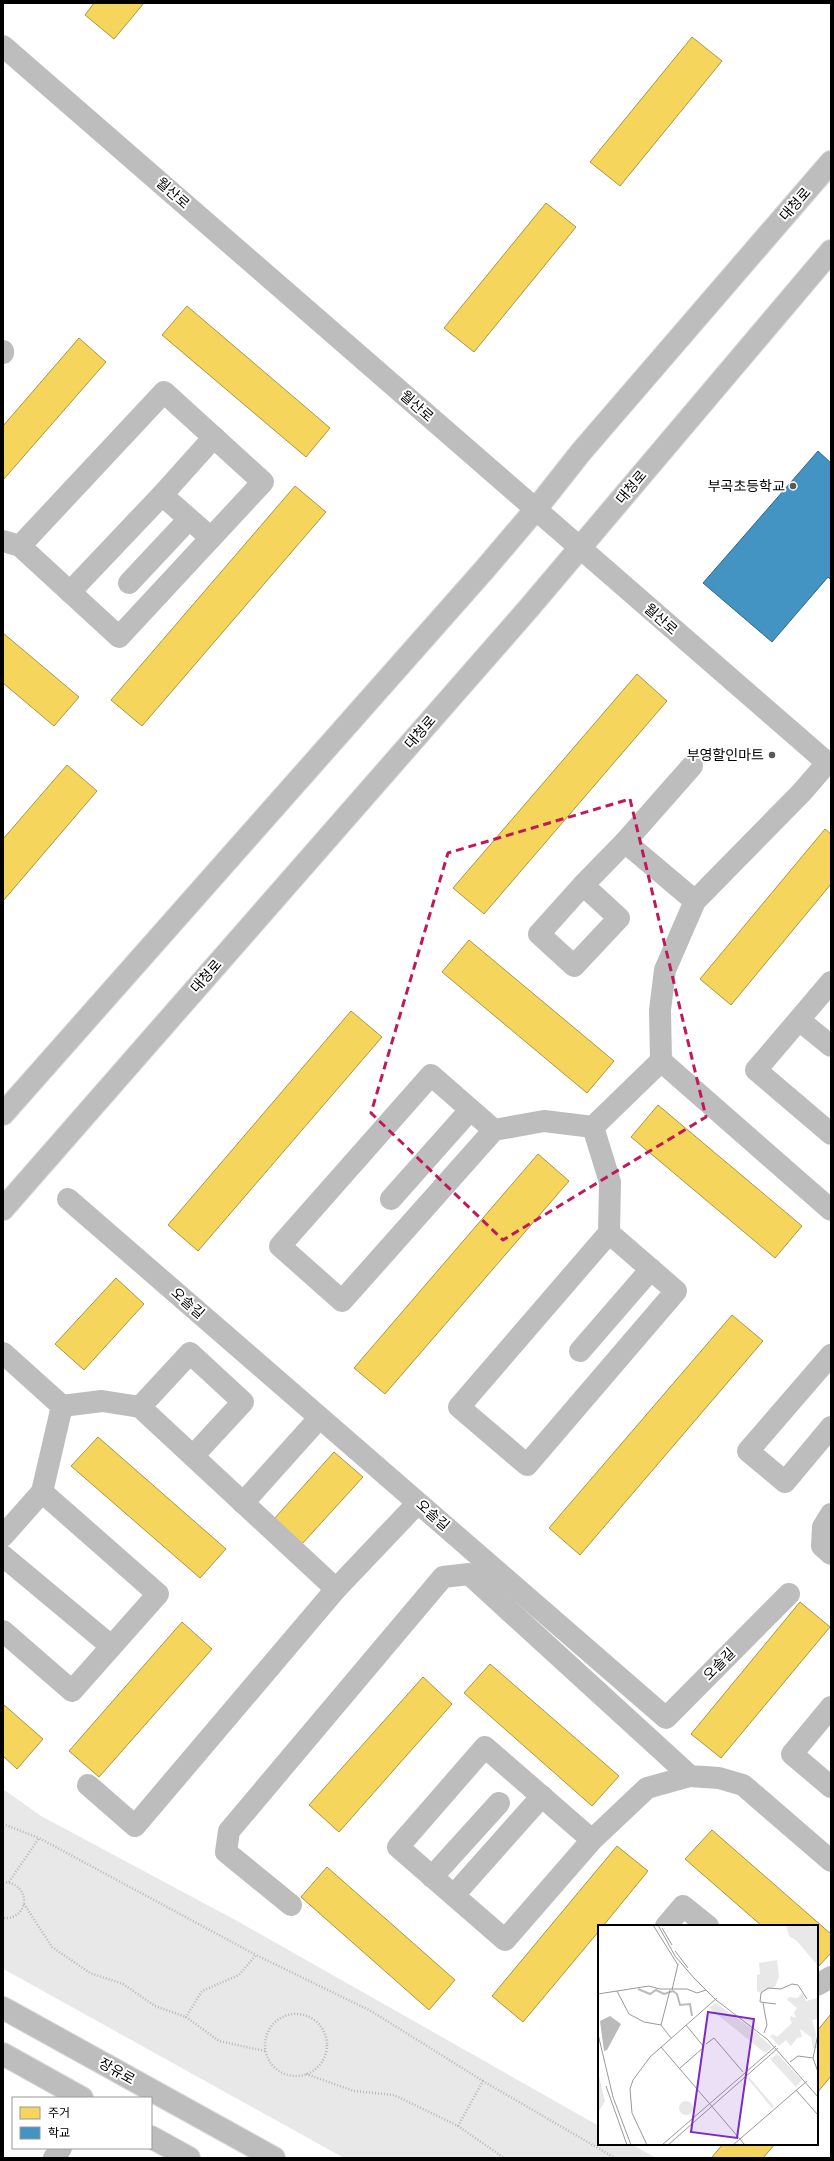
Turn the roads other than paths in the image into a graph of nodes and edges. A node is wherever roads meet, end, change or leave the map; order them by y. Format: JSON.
{"nodes":[{"id":1,"x":3,"y":46,"type":"edge"},
{"id":2,"x":831,"y":162,"type":"edge"},
{"id":3,"x":831,"y":251,"type":"edge"},
{"id":4,"x":214,"y":437,"type":"junction"},
{"id":5,"x":162,"y":495,"type":"junction"},
{"id":6,"x":536,"y":509,"type":"junction"},
{"id":7,"x":189,"y":519,"type":"junction"},
{"id":8,"x":211,"y":538,"type":"junction"},
{"id":9,"x":11,"y":544,"type":"edge"},
{"id":10,"x":579,"y":548,"type":"junction"},
{"id":11,"x":129,"y":583,"type":"dead end"},
{"id":12,"x":70,"y":592,"type":"junction"},
{"id":13,"x":829,"y":764,"type":"edge"},
{"id":14,"x":692,"y":766,"type":"dead end"},
{"id":15,"x":625,"y":842,"type":"junction"},
{"id":16,"x":583,"y":885,"type":"dead end"},
{"id":17,"x":695,"y":901,"type":"junction"},
{"id":18,"x":831,"y":982,"type":"edge"},
{"id":19,"x":799,"y":1020,"type":"junction"},
{"id":20,"x":831,"y":1046,"type":"edge"},
{"id":21,"x":661,"y":1061,"type":"junction"},
{"id":22,"x":470,"y":1110,"type":"junction"},
{"id":23,"x":3,"y":1114,"type":"edge"},
{"id":24,"x":593,"y":1127,"type":"junction"},
{"id":25,"x":494,"y":1130,"type":"junction"},
{"id":26,"x":831,"y":1134,"type":"edge"},
{"id":27,"x":68,"y":1199,"type":"dead end"},
{"id":28,"x":391,"y":1199,"type":"dead end"},
{"id":29,"x":3,"y":1209,"type":"edge"},
{"id":30,"x":831,"y":1210,"type":"edge"},
{"id":31,"x":609,"y":1233,"type":"junction"},
{"id":32,"x":651,"y":1269,"type":"junction"},
{"id":33,"x":580,"y":1351,"type":"dead end"},
{"id":34,"x":3,"y":1353,"type":"edge"},
{"id":35,"x":831,"y":1355,"type":"edge"},
{"id":36,"x":62,"y":1406,"type":"junction"},
{"id":37,"x":140,"y":1407,"type":"junction"},
{"id":38,"x":313,"y":1425,"type":"dead end"},
{"id":39,"x":831,"y":1427,"type":"edge"},
{"id":40,"x":193,"y":1456,"type":"junction"},
{"id":41,"x":42,"y":1492,"type":"junction"},
{"id":42,"x":243,"y":1503,"type":"junction"},
{"id":43,"x":412,"y":1509,"type":"dead end"},
{"id":44,"x":831,"y":1514,"type":"edge"},
{"id":45,"x":3,"y":1536,"type":"edge"},
{"id":46,"x":831,"y":1554,"type":"edge"},
{"id":47,"x":3,"y":1556,"type":"edge"},
{"id":48,"x":336,"y":1589,"type":"junction"},
{"id":49,"x":789,"y":1594,"type":"dead end"},
{"id":50,"x":3,"y":1631,"type":"edge"},
{"id":51,"x":112,"y":1646,"type":"junction"},
{"id":52,"x":831,"y":1707,"type":"edge"},
{"id":53,"x":690,"y":1776,"type":"junction"},
{"id":54,"x":88,"y":1785,"type":"dead end"},
{"id":55,"x":831,"y":1787,"type":"edge"},
{"id":56,"x":542,"y":1796,"type":"junction"},
{"id":57,"x":499,"y":1803,"type":"dead end"},
{"id":58,"x":592,"y":1840,"type":"junction"},
{"id":59,"x":831,"y":1861,"type":"edge"},
{"id":60,"x":432,"y":1877,"type":"junction"},
{"id":61,"x":454,"y":1895,"type":"junction"},
{"id":62,"x":291,"y":1904,"type":"dead end"},
{"id":63,"x":667,"y":1925,"type":"edge"},
{"id":64,"x":707,"y":1925,"type":"edge"},
{"id":65,"x":831,"y":1977,"type":"edge"},
{"id":66,"x":818,"y":1984,"type":"edge"},
{"id":67,"x":3,"y":2008,"type":"edge"},
{"id":68,"x":3,"y":2054,"type":"edge"},
{"id":69,"x":80,"y":2097,"type":"edge"},
{"id":70,"x":152,"y":2138,"type":"edge"},
{"id":71,"x":60,"y":2149,"type":"edge"},
{"id":72,"x":54,"y":2158,"type":"edge"},
{"id":73,"x":189,"y":2158,"type":"edge"},
{"id":74,"x":274,"y":2158,"type":"edge"}],
"edges":[{"from":1,"to":6,"type":"main road","name":"월산로"},
{"from":2,"to":6,"type":"main road","name":"대청로"},
{"from":3,"to":10,"type":"main road","name":"대청로"},
{"from":4,"to":5,"type":"main road"},
{"from":4,"to":8,"type":"main road"},
{"from":4,"to":9,"type":"main road"},
{"from":5,"to":7,"type":"main road"},
{"from":5,"to":12,"type":"main road"},
{"from":6,"to":10,"type":"main road","name":"월산로"},
{"from":6,"to":23,"type":"main road","name":"대청로"},
{"from":7,"to":8,"type":"main road"},
{"from":7,"to":11,"type":"main road"},
{"from":8,"to":12,"type":"main road"},
{"from":9,"to":12,"type":"main road"},
{"from":10,"to":13,"type":"main road","name":"월산로"},
{"from":10,"to":29,"type":"main road","name":"대청로"},
{"from":13,"to":17,"type":"main road"},
{"from":14,"to":15,"type":"main road"},
{"from":15,"to":16,"type":"main road"},
{"from":15,"to":17,"type":"main road"},
{"from":17,"to":21,"type":"main road"},
{"from":18,"to":19,"type":"main road"},
{"from":19,"to":20,"type":"main road"},
{"from":19,"to":26,"type":"main road"},
{"from":21,"to":24,"type":"main road"},
{"from":21,"to":30,"type":"main road"},
{"from":22,"to":25,"type":"main road"},
{"from":22,"to":25,"type":"main road"},
{"from":22,"to":28,"type":"main road"},
{"from":24,"to":25,"type":"main road"},
{"from":24,"to":31,"type":"main road"},
{"from":27,"to":49,"type":"main road","name":"오솔길"},
{"from":31,"to":32,"type":"main road"},
{"from":31,"to":32,"type":"main road"},
{"from":32,"to":33,"type":"main road"},
{"from":34,"to":36,"type":"main road"},
{"from":35,"to":39,"type":"main road"},
{"from":36,"to":37,"type":"main road"},
{"from":36,"to":41,"type":"main road"},
{"from":37,"to":40,"type":"main road"},
{"from":37,"to":40,"type":"main road"},
{"from":38,"to":42,"type":"main road"},
{"from":40,"to":42,"type":"main road"},
{"from":41,"to":45,"type":"main road"},
{"from":41,"to":51,"type":"main road"},
{"from":42,"to":48,"type":"main road"},
{"from":43,"to":48,"type":"main road"},
{"from":44,"to":46,"type":"main road"},
{"from":47,"to":51,"type":"main road"},
{"from":48,"to":54,"type":"main road"},
{"from":50,"to":51,"type":"main road"},
{"from":52,"to":55,"type":"main road"},
{"from":53,"to":58,"type":"main road"},
{"from":53,"to":59,"type":"main road"},
{"from":53,"to":62,"type":"main road"},
{"from":56,"to":58,"type":"main road"},
{"from":56,"to":60,"type":"main road"},
{"from":56,"to":61,"type":"main road"},
{"from":57,"to":60,"type":"main road"},
{"from":58,"to":61,"type":"main road"},
{"from":60,"to":61,"type":"main road"},
{"from":63,"to":64,"type":"main road"},
{"from":65,"to":66,"type":"main road"},
{"from":67,"to":74,"type":"main road","name":"장유로"},
{"from":68,"to":69,"type":"main road"},
{"from":70,"to":73,"type":"main road"},
{"from":71,"to":72,"type":"main road"}]}
